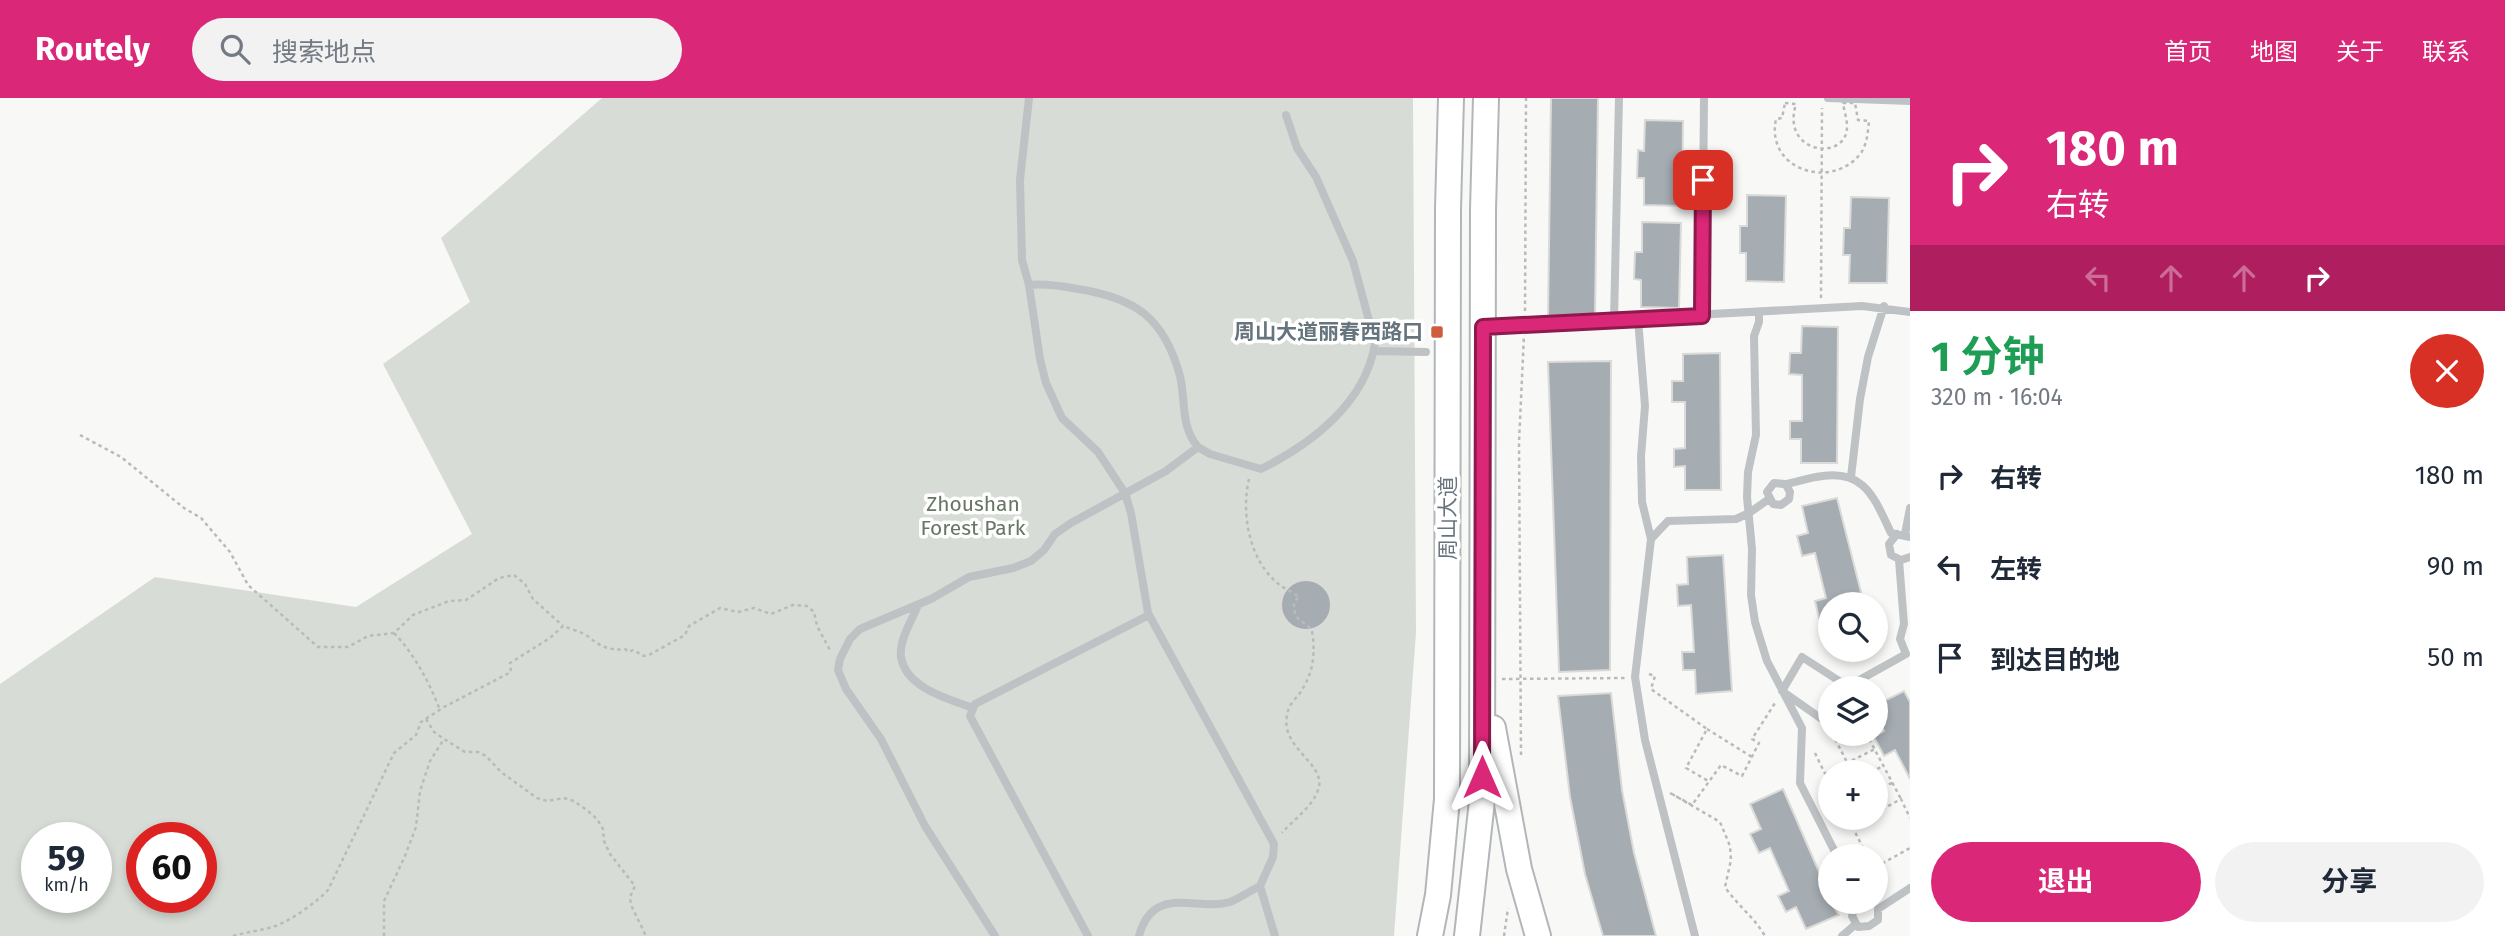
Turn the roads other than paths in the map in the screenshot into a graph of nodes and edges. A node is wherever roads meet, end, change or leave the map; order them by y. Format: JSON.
{"nodes":[{"id":1,"x":1029,"y":98,"type":"edge"},
{"id":2,"x":1451,"y":98,"type":"edge"},
{"id":3,"x":1486,"y":98,"type":"edge"},
{"id":4,"x":1619,"y":98,"type":"edge"},
{"id":5,"x":1704,"y":98,"type":"edge"},
{"id":6,"x":1825,"y":98,"type":"edge"},
{"id":7,"x":1910,"y":102,"type":"edge"},
{"id":8,"x":1286,"y":115,"type":"dead end"},
{"id":9,"x":1030,"y":285,"type":"junction"},
{"id":10,"x":1884,"y":307,"type":"junction"},
{"id":11,"x":1759,"y":312,"type":"junction"},
{"id":12,"x":1910,"y":312,"type":"edge"},
{"id":13,"x":1702,"y":316,"type":"junction"},
{"id":14,"x":1638,"y":319,"type":"junction"},
{"id":15,"x":1614,"y":320,"type":"junction"},
{"id":16,"x":1483,"y":327,"type":"junction"},
{"id":17,"x":1374,"y":351,"type":"junction"},
{"id":18,"x":1426,"y":352,"type":"dead end"},
{"id":19,"x":1198,"y":447,"type":"junction"},
{"id":20,"x":1850,"y":477,"type":"junction"},
{"id":21,"x":1786,"y":485,"type":"junction"},
{"id":22,"x":1125,"y":493,"type":"junction"},
{"id":23,"x":1769,"y":499,"type":"junction"},
{"id":24,"x":1910,"y":508,"type":"edge"},
{"id":25,"x":1749,"y":513,"type":"junction"},
{"id":26,"x":1899,"y":535,"type":"edge"},
{"id":27,"x":1651,"y":539,"type":"junction"},
{"id":28,"x":1906,"y":560,"type":"edge"},
{"id":29,"x":918,"y":605,"type":"junction"},
{"id":30,"x":1149,"y":615,"type":"junction"},
{"id":31,"x":1908,"y":657,"type":"edge"},
{"id":32,"x":1483,"y":673,"type":"junction"},
{"id":33,"x":1830,"y":676,"type":"edge"},
{"id":34,"x":1869,"y":676,"type":"edge"},
{"id":35,"x":1782,"y":691,"type":"junction"},
{"id":36,"x":973,"y":708,"type":"junction"},
{"id":37,"x":1818,"y":716,"type":"edge"},
{"id":38,"x":1831,"y":844,"type":"edge"},
{"id":39,"x":1260,"y":886,"type":"junction"},
{"id":40,"x":1910,"y":888,"type":"edge"},
{"id":41,"x":1853,"y":914,"type":"edge"},
{"id":42,"x":1856,"y":924,"type":"junction"},
{"id":43,"x":995,"y":936,"type":"edge"},
{"id":44,"x":1088,"y":936,"type":"edge"},
{"id":45,"x":1139,"y":936,"type":"edge"},
{"id":46,"x":1275,"y":936,"type":"edge"},
{"id":47,"x":1430,"y":936,"type":"edge"},
{"id":48,"x":1467,"y":936,"type":"edge"},
{"id":49,"x":1538,"y":936,"type":"edge"},
{"id":50,"x":1695,"y":936,"type":"edge"},
{"id":51,"x":1842,"y":936,"type":"edge"}],
"edges":[{"from":1,"to":9,"type":"lane"},
{"from":2,"to":47,"type":"main road","name":"周山大道"},
{"from":3,"to":16,"type":"main road","name":"周山大道"},
{"from":4,"to":15,"type":"lane"},
{"from":5,"to":13,"type":"lane"},
{"from":6,"to":7,"type":"lane"},
{"from":8,"to":17,"type":"lane"},
{"from":9,"to":19,"type":"lane"},
{"from":9,"to":22,"type":"lane"},
{"from":10,"to":11,"type":"lane"},
{"from":10,"to":12,"type":"lane"},
{"from":10,"to":20,"type":"lane"},
{"from":11,"to":13,"type":"lane"},
{"from":11,"to":25,"type":"lane"},
{"from":13,"to":14,"type":"lane"},
{"from":14,"to":15,"type":"lane"},
{"from":14,"to":27,"type":"lane"},
{"from":15,"to":16,"type":"lane"},
{"from":16,"to":32,"type":"main road","name":"周山大道"},
{"from":17,"to":18,"type":"lane"},
{"from":17,"to":19,"type":"lane"},
{"from":19,"to":22,"type":"lane"},
{"from":20,"to":21,"type":"lane"},
{"from":20,"to":26,"type":"lane"},
{"from":21,"to":23,"type":"lane"},
{"from":21,"to":23,"type":"lane"},
{"from":22,"to":29,"type":"lane"},
{"from":22,"to":30,"type":"lane"},
{"from":23,"to":25,"type":"lane"},
{"from":24,"to":26,"type":"lane"},
{"from":25,"to":27,"type":"lane"},
{"from":25,"to":35,"type":"lane"},
{"from":26,"to":28,"type":"lane"},
{"from":27,"to":50,"type":"lane"},
{"from":28,"to":31,"type":"lane"},
{"from":29,"to":36,"type":"lane"},
{"from":29,"to":43,"type":"lane"},
{"from":30,"to":36,"type":"lane"},
{"from":30,"to":39,"type":"lane"},
{"from":31,"to":34,"type":"lane"},
{"from":32,"to":48,"type":"main road","name":"周山大道"},
{"from":32,"to":49,"type":"main road"},
{"from":33,"to":35,"type":"lane"},
{"from":35,"to":37,"type":"lane"},
{"from":35,"to":38,"type":"lane"},
{"from":36,"to":44,"type":"lane"},
{"from":39,"to":45,"type":"lane"},
{"from":39,"to":46,"type":"lane"},
{"from":40,"to":42,"type":"lane"},
{"from":41,"to":42,"type":"lane"},
{"from":42,"to":51,"type":"lane"}]}
